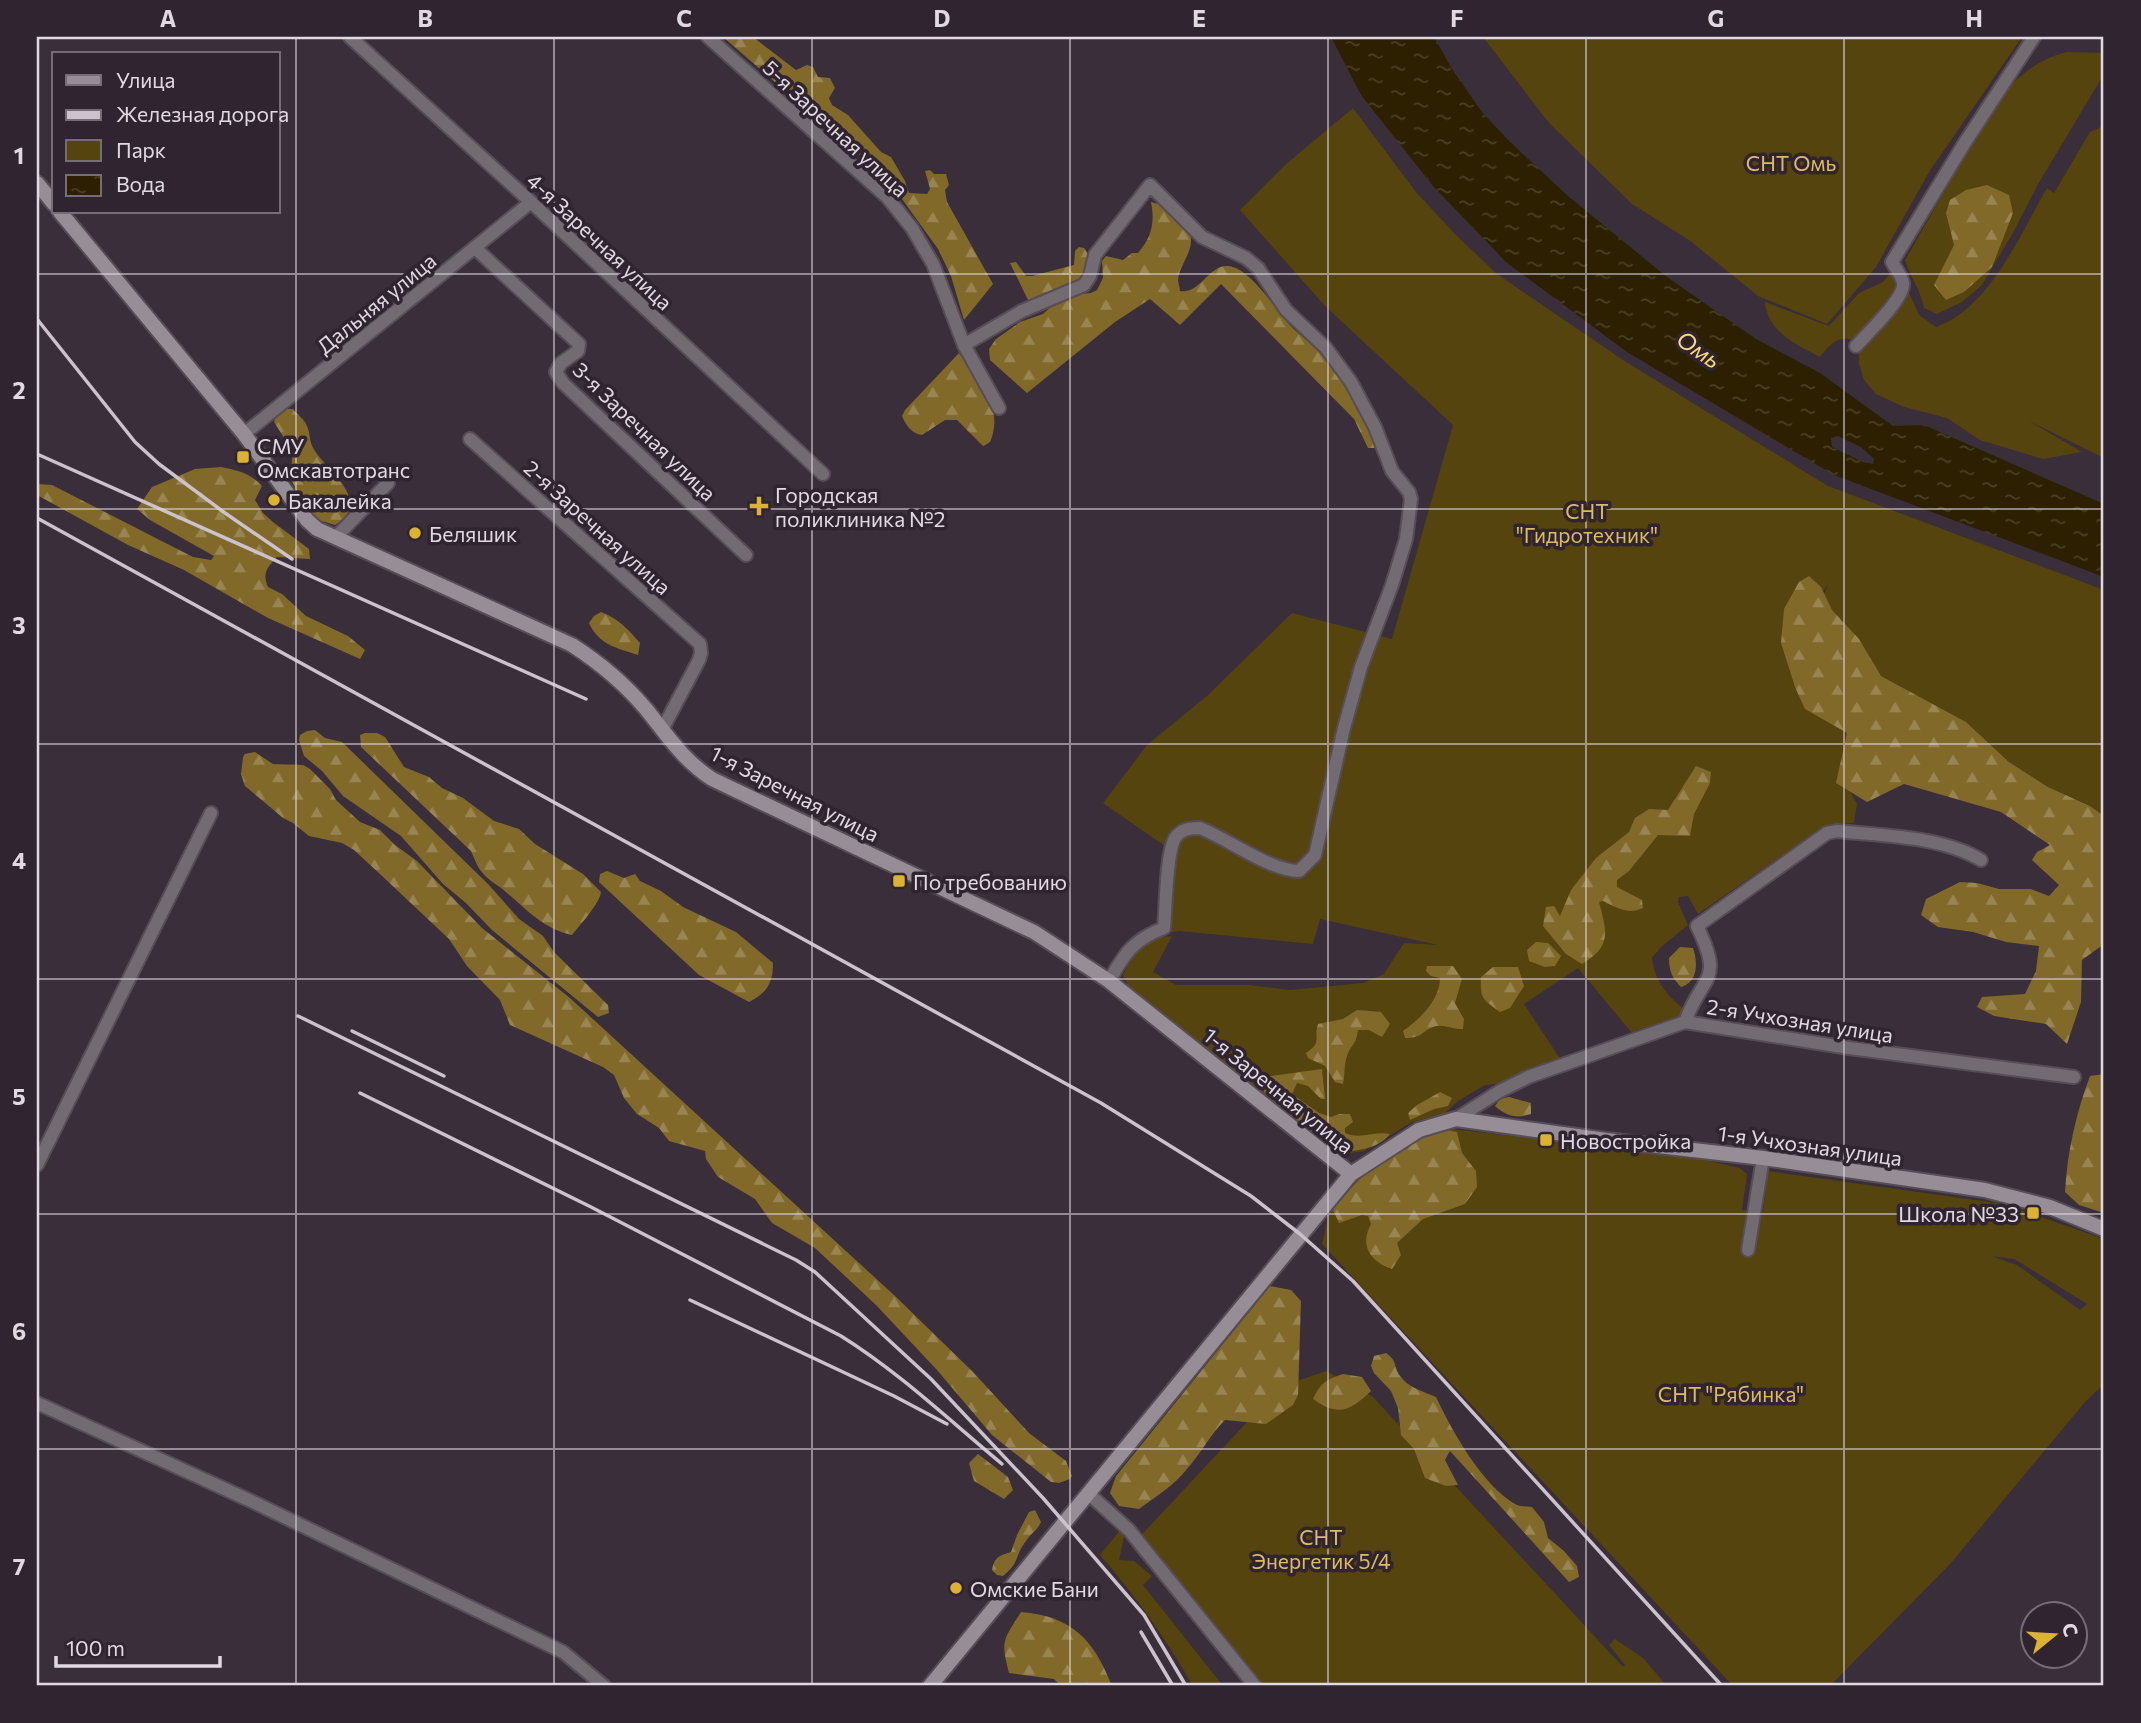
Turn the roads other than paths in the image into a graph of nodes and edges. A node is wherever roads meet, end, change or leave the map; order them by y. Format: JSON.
{"nodes":[{"id":1,"x":350,"y":37,"type":"edge"},
{"id":2,"x":708,"y":37,"type":"edge"},
{"id":3,"x":2034,"y":37,"type":"edge"},
{"id":4,"x":37,"y":183,"type":"edge"},
{"id":5,"x":52,"y":202,"type":"edge"},
{"id":6,"x":531,"y":202,"type":"junction"},
{"id":7,"x":63,"y":214,"type":"edge"},
{"id":8,"x":475,"y":248,"type":"junction"},
{"id":9,"x":964,"y":345,"type":"junction"},
{"id":10,"x":1856,"y":346,"type":"dead end"},
{"id":11,"x":999,"y":408,"type":"dead end"},
{"id":12,"x":244,"y":434,"type":"junction"},
{"id":13,"x":470,"y":439,"type":"dead end"},
{"id":14,"x":822,"y":474,"type":"dead end"},
{"id":15,"x":388,"y":483,"type":"dead end"},
{"id":16,"x":334,"y":538,"type":"junction"},
{"id":17,"x":746,"y":555,"type":"dead end"},
{"id":18,"x":662,"y":730,"type":"junction"},
{"id":19,"x":211,"y":813,"type":"dead end"},
{"id":20,"x":1981,"y":859,"type":"dead end"},
{"id":21,"x":1109,"y":981,"type":"junction"},
{"id":22,"x":1685,"y":1022,"type":"junction"},
{"id":23,"x":2074,"y":1077,"type":"dead end"},
{"id":24,"x":1456,"y":1119,"type":"junction"},
{"id":25,"x":1763,"y":1158,"type":"junction"},
{"id":26,"x":37,"y":1165,"type":"edge"},
{"id":27,"x":1351,"y":1174,"type":"junction"},
{"id":28,"x":2104,"y":1229,"type":"edge"},
{"id":29,"x":1748,"y":1250,"type":"dead end"},
{"id":30,"x":37,"y":1403,"type":"edge"},
{"id":31,"x":1089,"y":1493,"type":"junction"},
{"id":32,"x":604,"y":1686,"type":"edge"},
{"id":33,"x":930,"y":1686,"type":"edge"},
{"id":34,"x":1255,"y":1686,"type":"edge"}],
"edges":[{"from":1,"to":6,"type":"street","name":"4-я Заречная улица"},
{"from":2,"to":9,"type":"street","name":"5-я Заречная улица"},
{"from":3,"to":10,"type":"street"},
{"from":4,"to":5,"type":"street"},
{"from":6,"to":8,"type":"street","name":"Дальняя улица"},
{"from":6,"to":14,"type":"street","name":"4-я Заречная улица"},
{"from":7,"to":12,"type":"street","name":"1-я Заречная улица"},
{"from":8,"to":12,"type":"street","name":"Дальняя улица"},
{"from":8,"to":17,"type":"street","name":"3-я Заречная улица"},
{"from":9,"to":11,"type":"street","name":"5-я Заречная улица"},
{"from":9,"to":21,"type":"street"},
{"from":12,"to":16,"type":"street","name":"1-я Заречная улица"},
{"from":13,"to":18,"type":"street","name":"2-я Заречная улица"},
{"from":15,"to":16,"type":"street"},
{"from":16,"to":18,"type":"street","name":"1-я Заречная улица"},
{"from":18,"to":21,"type":"street","name":"1-я Заречная улица"},
{"from":19,"to":26,"type":"street"},
{"from":20,"to":22,"type":"street"},
{"from":21,"to":27,"type":"street","name":"1-я Заречная улица"},
{"from":22,"to":23,"type":"street","name":"2-я Учхозная улица"},
{"from":22,"to":24,"type":"street","name":"2-я Учхозная улица"},
{"from":24,"to":25,"type":"street","name":"1-я Учхозная улица"},
{"from":24,"to":27,"type":"street","name":"1-я Учхозная улица"},
{"from":25,"to":28,"type":"street","name":"1-я Учхозная улица"},
{"from":25,"to":29,"type":"street"},
{"from":27,"to":31,"type":"street","name":"1-я Учхозная улица"},
{"from":30,"to":32,"type":"street"},
{"from":31,"to":33,"type":"street","name":"1-я Учхозная улица"},
{"from":31,"to":34,"type":"street"}]}
